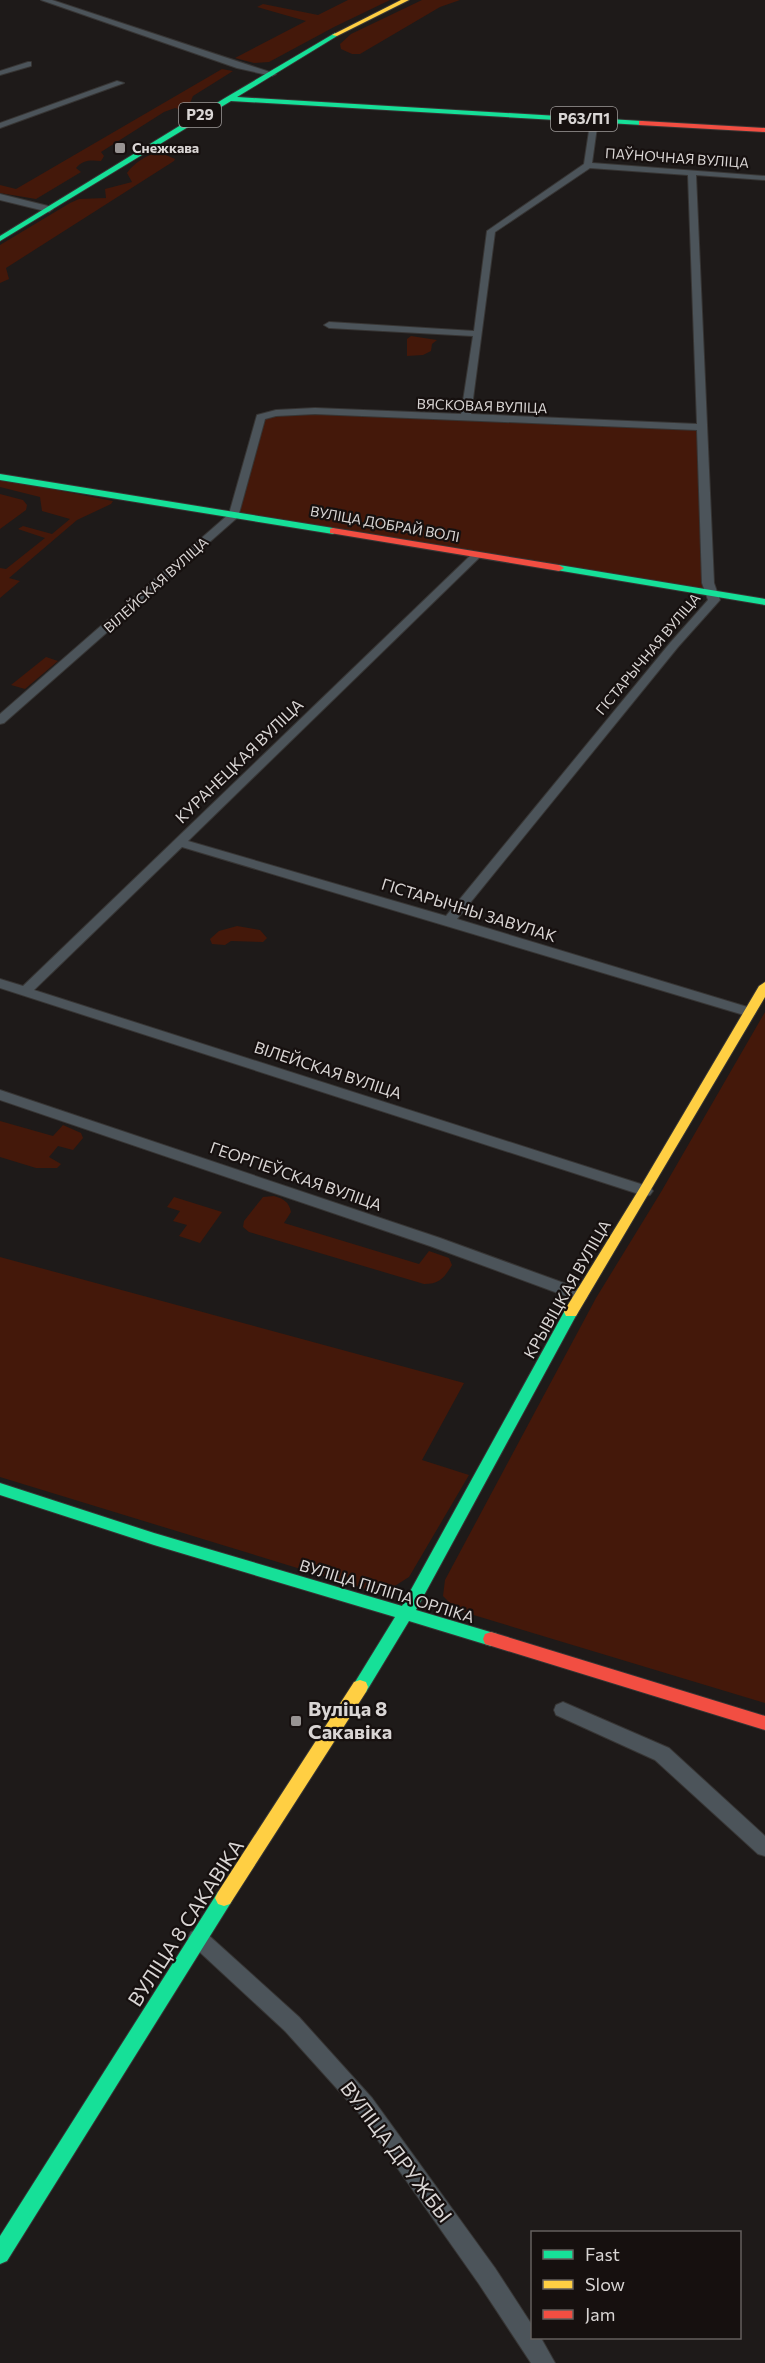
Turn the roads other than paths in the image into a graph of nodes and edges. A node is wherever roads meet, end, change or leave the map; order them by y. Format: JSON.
{"nodes":[{"id":1,"x":45,"y":0,"type":"edge"},
{"id":2,"x":406,"y":0,"type":"edge"},
{"id":3,"x":28,"y":64,"type":"dead end"},
{"id":4,"x":0,"y":73,"type":"edge"},
{"id":5,"x":272,"y":74,"type":"junction"},
{"id":6,"x":120,"y":83,"type":"dead end"},
{"id":7,"x":227,"y":99,"type":"junction"},
{"id":8,"x":594,"y":120,"type":"junction"},
{"id":9,"x":0,"y":126,"type":"edge"},
{"id":10,"x":765,"y":130,"type":"edge"},
{"id":11,"x":588,"y":165,"type":"junction"},
{"id":12,"x":692,"y":172,"type":"junction"},
{"id":13,"x":765,"y":178,"type":"edge"},
{"id":14,"x":0,"y":197,"type":"edge"},
{"id":15,"x":49,"y":209,"type":"junction"},
{"id":16,"x":0,"y":239,"type":"edge"},
{"id":17,"x":329,"y":325,"type":"dead end"},
{"id":18,"x":478,"y":334,"type":"junction"},
{"id":19,"x":465,"y":419,"type":"junction"},
{"id":20,"x":701,"y":428,"type":"junction"},
{"id":21,"x":0,"y":477,"type":"edge"},
{"id":22,"x":234,"y":515,"type":"junction"},
{"id":23,"x":476,"y":556,"type":"junction"},
{"id":24,"x":711,"y":592,"type":"junction"},
{"id":25,"x":765,"y":602,"type":"edge"},
{"id":26,"x":0,"y":720,"type":"edge"},
{"id":27,"x":178,"y":842,"type":"junction"},
{"id":28,"x":449,"y":921,"type":"junction"},
{"id":29,"x":0,"y":983,"type":"edge"},
{"id":30,"x":765,"y":986,"type":"edge"},
{"id":31,"x":25,"y":991,"type":"junction"},
{"id":32,"x":749,"y":1012,"type":"junction"},
{"id":33,"x":0,"y":1095,"type":"edge"},
{"id":34,"x":645,"y":1191,"type":"junction"},
{"id":35,"x":580,"y":1295,"type":"junction"},
{"id":36,"x":0,"y":1489,"type":"edge"},
{"id":37,"x":406,"y":1613,"type":"junction"},
{"id":38,"x":563,"y":1710,"type":"dead end"},
{"id":39,"x":765,"y":1723,"type":"edge"},
{"id":40,"x":765,"y":1848,"type":"edge"},
{"id":41,"x":198,"y":1938,"type":"junction"},
{"id":42,"x":0,"y":2254,"type":"edge"},
{"id":43,"x":544,"y":2363,"type":"edge"}],
"edges":[{"from":1,"to":5,"type":"street"},
{"from":2,"to":5,"type":"street","number":"Р29"},
{"from":3,"to":4,"type":"street"},
{"from":5,"to":7,"type":"street","number":"Р29"},
{"from":6,"to":9,"type":"street"},
{"from":7,"to":8,"type":"street","number":"Р63/П1"},
{"from":7,"to":15,"type":"street","number":"Р29"},
{"from":8,"to":10,"type":"street","number":"Р63/П1"},
{"from":8,"to":11,"type":"street"},
{"from":11,"to":12,"type":"street","name":"ПАЎНОЧНАЯ ВУЛІЦА"},
{"from":11,"to":18,"type":"street"},
{"from":12,"to":13,"type":"street","name":"ПАЎНОЧНАЯ ВУЛІЦА"},
{"from":12,"to":20,"type":"street","name":"ГІСТАРЫЧНАЯ ВУЛІЦА"},
{"from":14,"to":15,"type":"street"},
{"from":15,"to":16,"type":"street","number":"Р29"},
{"from":17,"to":18,"type":"street"},
{"from":18,"to":19,"type":"street"},
{"from":19,"to":20,"type":"street","name":"ВЯСКОВАЯ ВУЛІЦА"},
{"from":19,"to":22,"type":"street","name":"ВЯСКОВАЯ ВУЛІЦА"},
{"from":20,"to":24,"type":"street","name":"ГІСТАРЫЧНАЯ ВУЛІЦА"},
{"from":21,"to":22,"type":"street","name":"ВУЛІЦА ДОБРАЙ ВОЛІ"},
{"from":22,"to":23,"type":"street","name":"ВУЛІЦА ДОБРАЙ ВОЛІ"},
{"from":22,"to":26,"type":"street","name":"ВІЛЕЙСКАЯ ВУЛІЦА"},
{"from":23,"to":24,"type":"street","name":"ВУЛІЦА ДОБРАЙ ВОЛІ"},
{"from":23,"to":27,"type":"street","name":"КУРАНЕЦКАЯ ВУЛІЦА"},
{"from":24,"to":25,"type":"street","name":"ВУЛІЦА ДОБРАЙ ВОЛІ"},
{"from":24,"to":28,"type":"street","name":"ГІСТАРЫЧНАЯ ВУЛІЦА"},
{"from":27,"to":28,"type":"street","name":"ГІСТАРЫЧНЫ ЗАВУЛАК"},
{"from":27,"to":31,"type":"street","name":"КУРАНЕЦКАЯ ВУЛІЦА"},
{"from":28,"to":32,"type":"street","name":"ГІСТАРЫЧНЫ ЗАВУЛАК"},
{"from":29,"to":31,"type":"street","name":"ВІЛЕЙСКАЯ ВУЛІЦА"},
{"from":30,"to":32,"type":"street","name":"КРЫВІЦКАЯ ВУЛІЦА"},
{"from":31,"to":34,"type":"street","name":"ВІЛЕЙСКАЯ ВУЛІЦА"},
{"from":32,"to":34,"type":"street","name":"КРЫВІЦКАЯ ВУЛІЦА"},
{"from":33,"to":35,"type":"street","name":"ГЕОРГІЕЎСКАЯ ВУЛІЦА"},
{"from":34,"to":35,"type":"street","name":"КРЫВІЦКАЯ ВУЛІЦА"},
{"from":35,"to":37,"type":"street","name":"КРЫВІЦКАЯ ВУЛІЦА"},
{"from":36,"to":37,"type":"street","name":"ВУЛІЦА ПІЛІПА ОРЛІКА"},
{"from":37,"to":39,"type":"street","name":"ВУЛІЦА ПІЛІПА ОРЛІКА"},
{"from":37,"to":41,"type":"street","name":"ВУЛІЦА 8 САКАВІКА"},
{"from":38,"to":40,"type":"street"},
{"from":41,"to":42,"type":"street","name":"ВУЛІЦА 8 САКАВІКА"},
{"from":41,"to":43,"type":"street","name":"ВУЛІЦА ДРУЖБЫ"}]}
